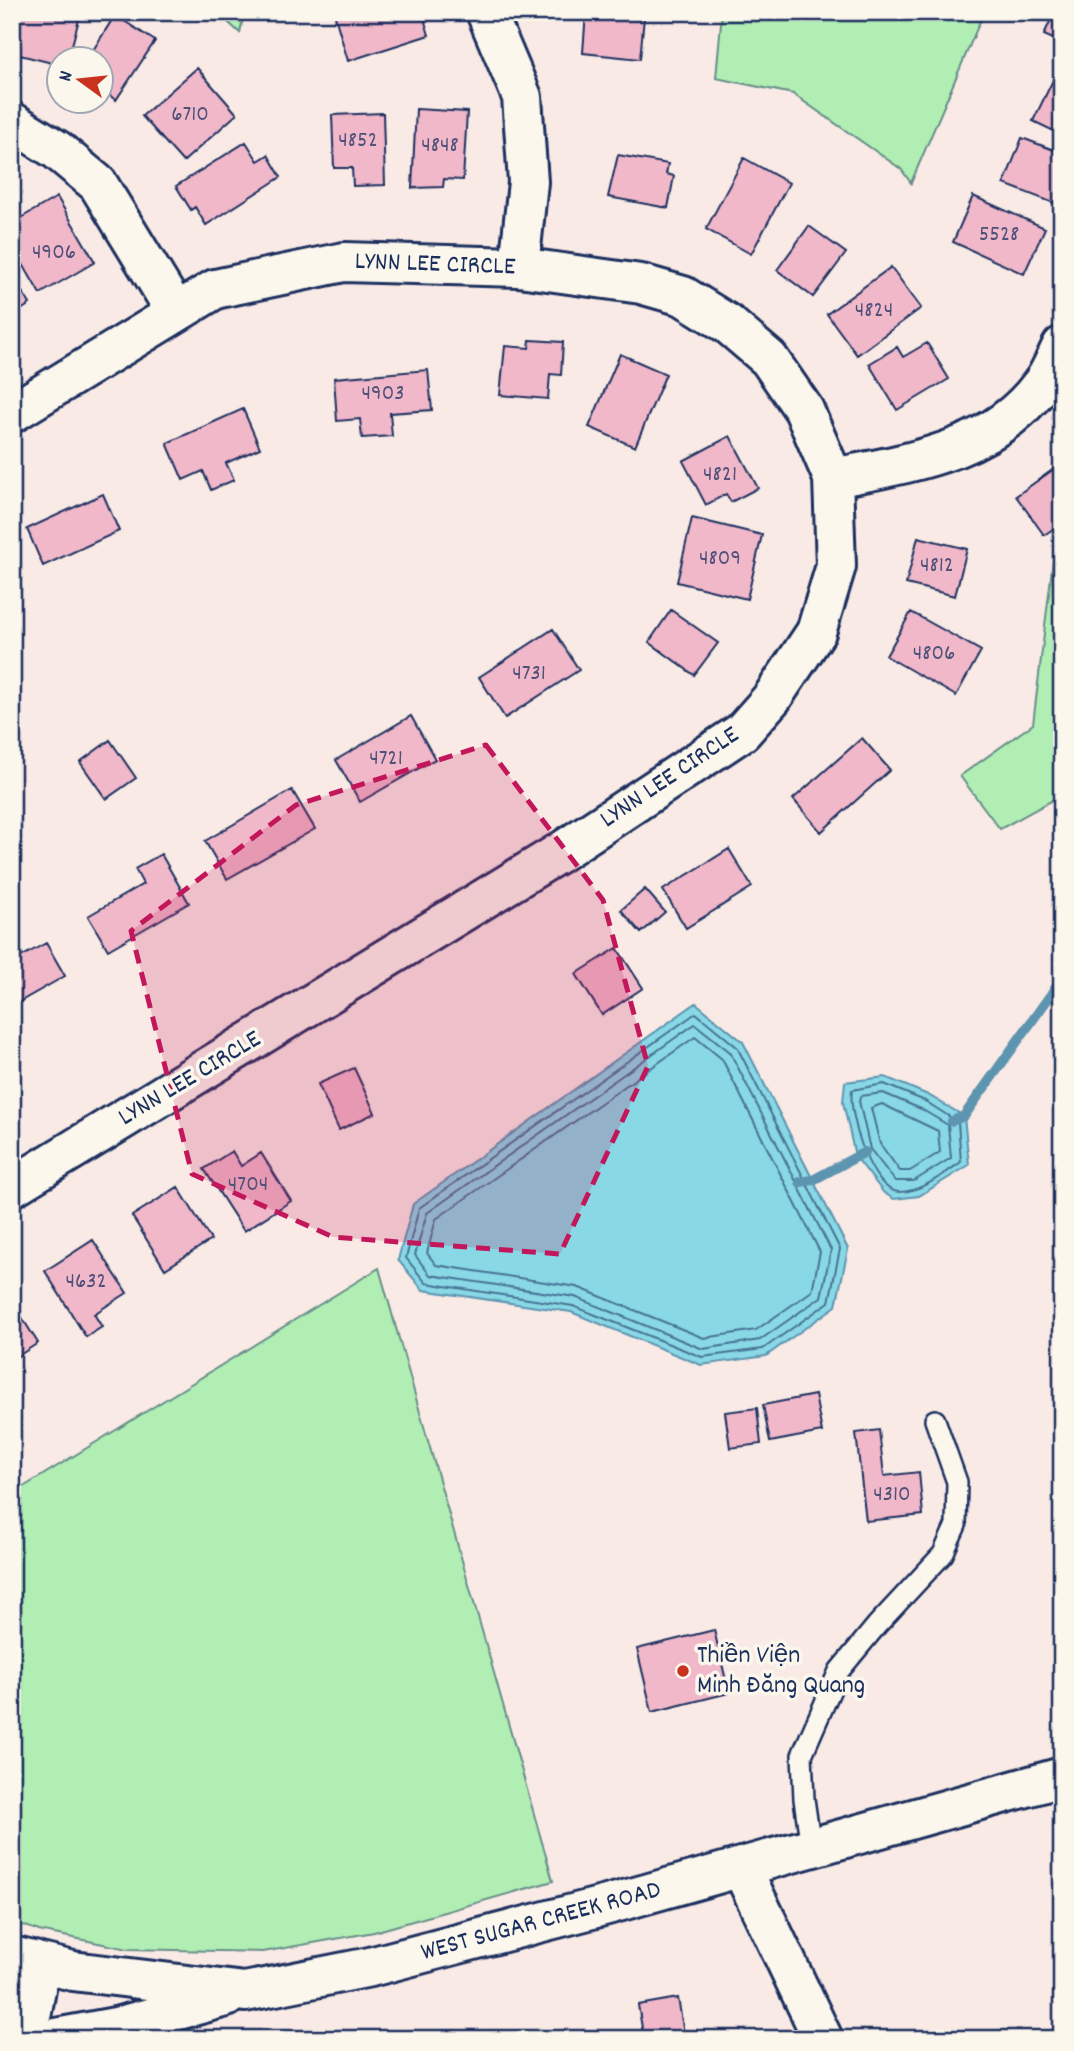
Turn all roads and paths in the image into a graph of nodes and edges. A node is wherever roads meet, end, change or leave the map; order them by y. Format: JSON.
{"nodes":[{"id":1,"x":486,"y":12,"type":"edge"},
{"id":2,"x":12,"y":122,"type":"edge"},
{"id":3,"x":519,"y":267,"type":"junction"},
{"id":4,"x":176,"y":312,"type":"junction"},
{"id":5,"x":1062,"y":346,"type":"edge"},
{"id":6,"x":12,"y":413,"type":"edge"},
{"id":7,"x":834,"y":478,"type":"junction"},
{"id":8,"x":12,"y":1187,"type":"edge"},
{"id":9,"x":935,"y":1420,"type":"dead end"},
{"id":10,"x":1062,"y":1777,"type":"edge"},
{"id":11,"x":811,"y":1847,"type":"junction"},
{"id":12,"x":741,"y":1867,"type":"junction"},
{"id":13,"x":23,"y":1958,"type":"edge"},
{"id":14,"x":245,"y":1992,"type":"junction"},
{"id":15,"x":27,"y":2039,"type":"edge"},
{"id":16,"x":51,"y":2039,"type":"edge"},
{"id":17,"x":823,"y":2039,"type":"edge"}],
"edges":[{"from":1,"to":3,"type":"street"},
{"from":2,"to":4,"type":"street"},
{"from":3,"to":4,"type":"street","name":"LYNN LEE CIRCLE"},
{"from":3,"to":7,"type":"street","name":"LYNN LEE CIRCLE"},
{"from":4,"to":6,"type":"street","name":"LYNN LEE CIRCLE"},
{"from":5,"to":7,"type":"street"},
{"from":7,"to":8,"type":"street","name":"LYNN LEE CIRCLE"},
{"from":9,"to":11,"type":"lane"},
{"from":10,"to":11,"type":"street","name":"WEST SUGAR CREEK ROAD"},
{"from":11,"to":12,"type":"street","name":"WEST SUGAR CREEK ROAD"},
{"from":12,"to":14,"type":"street","name":"WEST SUGAR CREEK ROAD"},
{"from":12,"to":17,"type":"street"},
{"from":13,"to":14,"type":"street","name":"WEST SUGAR CREEK ROAD"},
{"from":13,"to":15,"type":"street"},
{"from":14,"to":16,"type":"street"}]}
